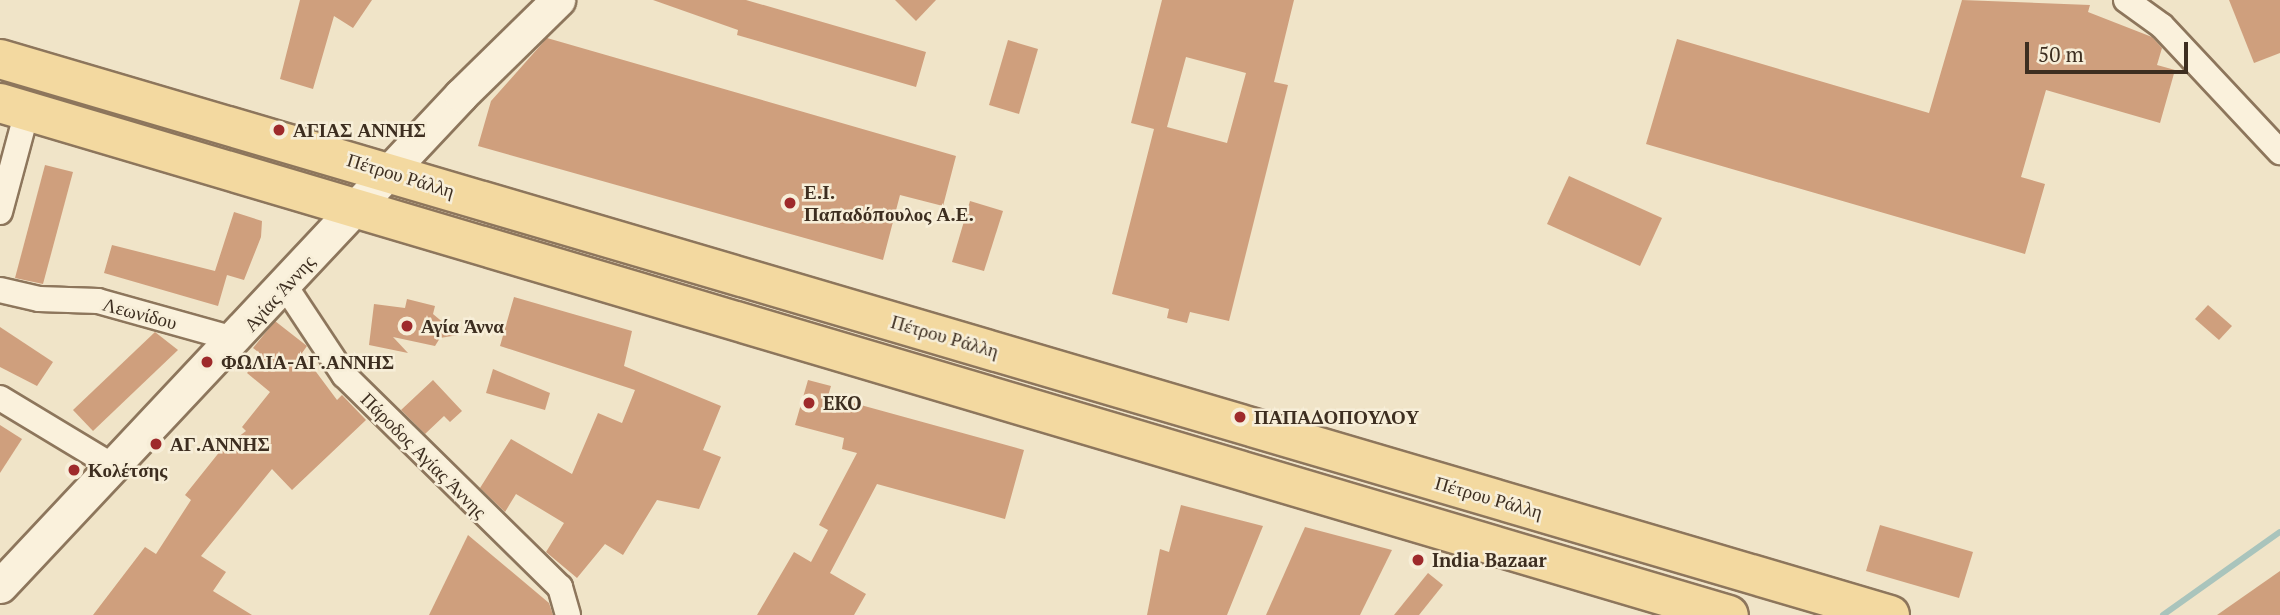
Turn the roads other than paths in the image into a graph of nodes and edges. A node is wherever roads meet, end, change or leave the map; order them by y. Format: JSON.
{"nodes":[{"id":1,"x":558,"y":0,"type":"edge"},
{"id":2,"x":2126,"y":0,"type":"edge"},
{"id":3,"x":0,"y":59,"type":"edge"},
{"id":4,"x":14,"y":107,"type":"edge"},
{"id":5,"x":2280,"y":152,"type":"edge"},
{"id":6,"x":389,"y":172,"type":"junction"},
{"id":7,"x":355,"y":210,"type":"junction"},
{"id":8,"x":0,"y":212,"type":"edge"},
{"id":9,"x":285,"y":285,"type":"junction"},
{"id":10,"x":0,"y":290,"type":"edge"},
{"id":11,"x":238,"y":340,"type":"junction"},
{"id":12,"x":0,"y":398,"type":"edge"},
{"id":13,"x":116,"y":468,"type":"junction"},
{"id":14,"x":0,"y":586,"type":"edge"},
{"id":15,"x":568,"y":615,"type":"edge"},
{"id":16,"x":1729,"y":615,"type":"edge"},
{"id":17,"x":1890,"y":615,"type":"edge"}],
"edges":[{"from":1,"to":6,"type":"street","name":"Αγίας Άννης"},
{"from":2,"to":5,"type":"street"},
{"from":3,"to":6,"type":"main road","name":"Πέτρου Ράλλη"},
{"from":4,"to":7,"type":"main road"},
{"from":4,"to":8,"type":"street"},
{"from":6,"to":7,"type":"street","name":"Αγίας Άννης"},
{"from":6,"to":17,"type":"main road","name":"Πέτρου Ράλλη"},
{"from":7,"to":9,"type":"street","name":"Αγίας Άννης"},
{"from":7,"to":16,"type":"main road"},
{"from":9,"to":11,"type":"street","name":"Αγίας Άννης"},
{"from":9,"to":15,"type":"street","name":"Πάροδος Αγίας Άννης"},
{"from":10,"to":11,"type":"street","name":"Λεωνίδου"},
{"from":11,"to":13,"type":"street","name":"Αγίας Άννης"},
{"from":12,"to":13,"type":"street"},
{"from":13,"to":14,"type":"street","name":"Αγίας Άννης"}]}
